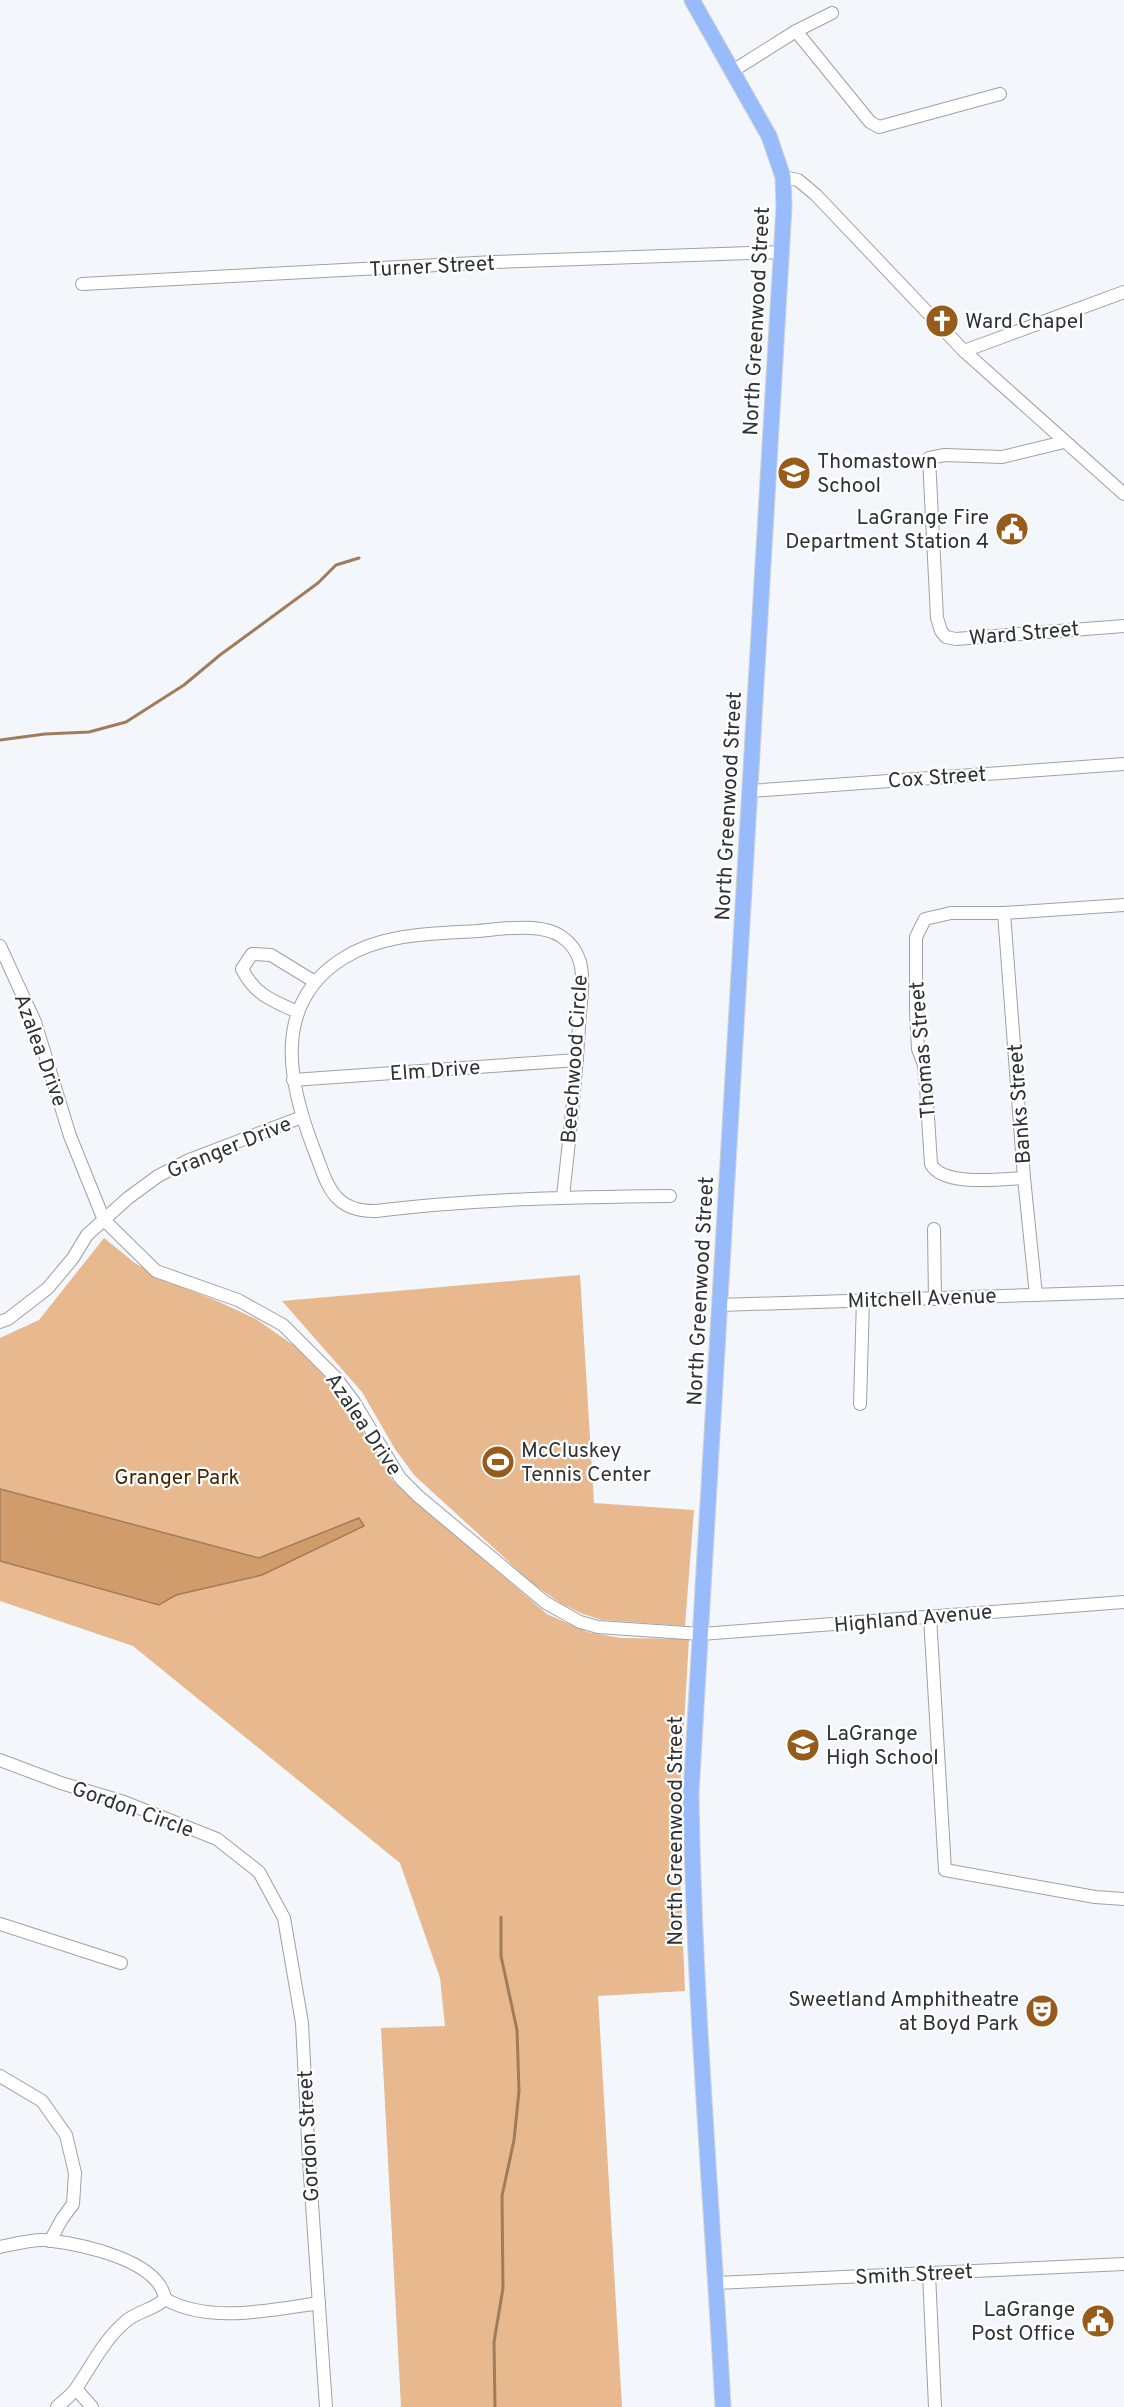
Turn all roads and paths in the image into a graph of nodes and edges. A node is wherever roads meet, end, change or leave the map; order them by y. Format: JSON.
{"nodes":[{"id":1,"x":692,"y":0,"type":"edge"},
{"id":2,"x":832,"y":13,"type":"dead end"},
{"id":3,"x":795,"y":31,"type":"junction"},
{"id":4,"x":731,"y":72,"type":"junction"},
{"id":5,"x":1000,"y":94,"type":"dead end"},
{"id":6,"x":783,"y":177,"type":"junction"},
{"id":7,"x":781,"y":252,"type":"junction"},
{"id":8,"x":82,"y":284,"type":"dead end"},
{"id":9,"x":1124,"y":292,"type":"edge"},
{"id":10,"x":964,"y":351,"type":"junction"},
{"id":11,"x":1064,"y":442,"type":"junction"},
{"id":12,"x":1124,"y":494,"type":"edge"},
{"id":13,"x":1124,"y":626,"type":"edge"},
{"id":14,"x":1124,"y":764,"type":"edge"},
{"id":15,"x":750,"y":790,"type":"junction"},
{"id":16,"x":1124,"y":905,"type":"edge"},
{"id":17,"x":1004,"y":913,"type":"junction"},
{"id":18,"x":0,"y":946,"type":"edge"},
{"id":19,"x":315,"y":982,"type":"junction"},
{"id":20,"x":298,"y":1012,"type":"junction"},
{"id":21,"x":577,"y":1060,"type":"junction"},
{"id":22,"x":292,"y":1080,"type":"junction"},
{"id":23,"x":302,"y":1117,"type":"junction"},
{"id":24,"x":1024,"y":1178,"type":"junction"},
{"id":25,"x":563,"y":1197,"type":"junction"},
{"id":26,"x":670,"y":1197,"type":"dead end"},
{"id":27,"x":104,"y":1220,"type":"junction"},
{"id":28,"x":934,"y":1229,"type":"dead end"},
{"id":29,"x":1124,"y":1292,"type":"edge"},
{"id":30,"x":1036,"y":1295,"type":"junction"},
{"id":31,"x":863,"y":1299,"type":"junction"},
{"id":32,"x":935,"y":1299,"type":"junction"},
{"id":33,"x":720,"y":1305,"type":"junction"},
{"id":34,"x":0,"y":1322,"type":"edge"},
{"id":35,"x":860,"y":1404,"type":"dead end"},
{"id":36,"x":1124,"y":1602,"type":"edge"},
{"id":37,"x":930,"y":1617,"type":"junction"},
{"id":38,"x":701,"y":1634,"type":"junction"},
{"id":39,"x":0,"y":1760,"type":"edge"},
{"id":40,"x":259,"y":1872,"type":"joint"},
{"id":41,"x":1124,"y":1899,"type":"edge"},
{"id":42,"x":0,"y":1924,"type":"edge"},
{"id":43,"x":121,"y":1963,"type":"dead end"},
{"id":44,"x":0,"y":2076,"type":"edge"},
{"id":45,"x":50,"y":2241,"type":"junction"},
{"id":46,"x":0,"y":2247,"type":"edge"},
{"id":47,"x":1120,"y":2266,"type":"edge"},
{"id":48,"x":929,"y":2273,"type":"junction"},
{"id":49,"x":716,"y":2283,"type":"junction"},
{"id":50,"x":165,"y":2299,"type":"junction"},
{"id":51,"x":319,"y":2303,"type":"junction"},
{"id":52,"x":76,"y":2389,"type":"junction"},
{"id":53,"x":57,"y":2407,"type":"edge"},
{"id":54,"x":92,"y":2407,"type":"edge"},
{"id":55,"x":327,"y":2407,"type":"edge"},
{"id":56,"x":723,"y":2407,"type":"edge"},
{"id":57,"x":935,"y":2407,"type":"edge"}],
"edges":[{"from":1,"to":4,"type":"main road"},
{"from":2,"to":3,"type":"street"},
{"from":3,"to":4,"type":"street"},
{"from":3,"to":5,"type":"street"},
{"from":4,"to":6,"type":"main road"},
{"from":6,"to":7,"type":"main road","name":"North Greenwood Street"},
{"from":6,"to":10,"type":"street"},
{"from":7,"to":8,"type":"street","name":"Turner Street"},
{"from":7,"to":15,"type":"main road","name":"North Greenwood Street"},
{"from":9,"to":10,"type":"street"},
{"from":10,"to":11,"type":"street"},
{"from":11,"to":12,"type":"street"},
{"from":11,"to":13,"type":"street","name":"Ward Street"},
{"from":14,"to":15,"type":"street","name":"Cox Street"},
{"from":15,"to":33,"type":"main road","name":"North Greenwood Street"},
{"from":16,"to":17,"type":"street"},
{"from":17,"to":24,"type":"street","name":"Banks Street"},
{"from":17,"to":24,"type":"street","name":"Thomas Street"},
{"from":18,"to":27,"type":"street","name":"Azalea Drive"},
{"from":19,"to":20,"type":"street","name":"Beechwood Circle"},
{"from":19,"to":20,"type":"street"},
{"from":19,"to":21,"type":"street","name":"Beechwood Circle"},
{"from":20,"to":22,"type":"street","name":"Beechwood Circle"},
{"from":21,"to":22,"type":"street","name":"Elm Drive"},
{"from":21,"to":25,"type":"street","name":"Beechwood Circle"},
{"from":22,"to":23,"type":"street","name":"Beechwood Circle"},
{"from":23,"to":25,"type":"street","name":"Beechwood Circle"},
{"from":23,"to":27,"type":"street","name":"Granger Drive"},
{"from":24,"to":30,"type":"street","name":"Banks Street"},
{"from":25,"to":26,"type":"street","name":"Beechwood Circle"},
{"from":27,"to":34,"type":"street","name":"Granger Drive"},
{"from":27,"to":38,"type":"street","name":"Azalea Drive"},
{"from":28,"to":32,"type":"street"},
{"from":29,"to":30,"type":"street","name":"Mitchell Avenue"},
{"from":30,"to":32,"type":"street","name":"Mitchell Avenue"},
{"from":31,"to":32,"type":"street","name":"Mitchell Avenue"},
{"from":31,"to":33,"type":"street","name":"Mitchell Avenue"},
{"from":31,"to":35,"type":"street"},
{"from":33,"to":38,"type":"main road","name":"North Greenwood Street"},
{"from":36,"to":37,"type":"street","name":"Highland Avenue"},
{"from":37,"to":38,"type":"street","name":"Highland Avenue"},
{"from":37,"to":41,"type":"street"},
{"from":38,"to":49,"type":"main road","name":"North Greenwood Street"},
{"from":39,"to":40,"type":"street","name":"Gordon Circle"},
{"from":40,"to":51,"type":"street","name":"Gordon Street"},
{"from":42,"to":43,"type":"street"},
{"from":44,"to":45,"type":"street"},
{"from":45,"to":46,"type":"street"},
{"from":45,"to":50,"type":"street"},
{"from":47,"to":48,"type":"street","name":"Smith Street"},
{"from":48,"to":49,"type":"street","name":"Smith Street"},
{"from":48,"to":57,"type":"street"},
{"from":49,"to":56,"type":"main road","name":"North Greenwood Street"},
{"from":50,"to":51,"type":"street"},
{"from":50,"to":52,"type":"street"},
{"from":51,"to":55,"type":"street","name":"Gordon Street"},
{"from":52,"to":53,"type":"street"},
{"from":52,"to":54,"type":"street"}]}
